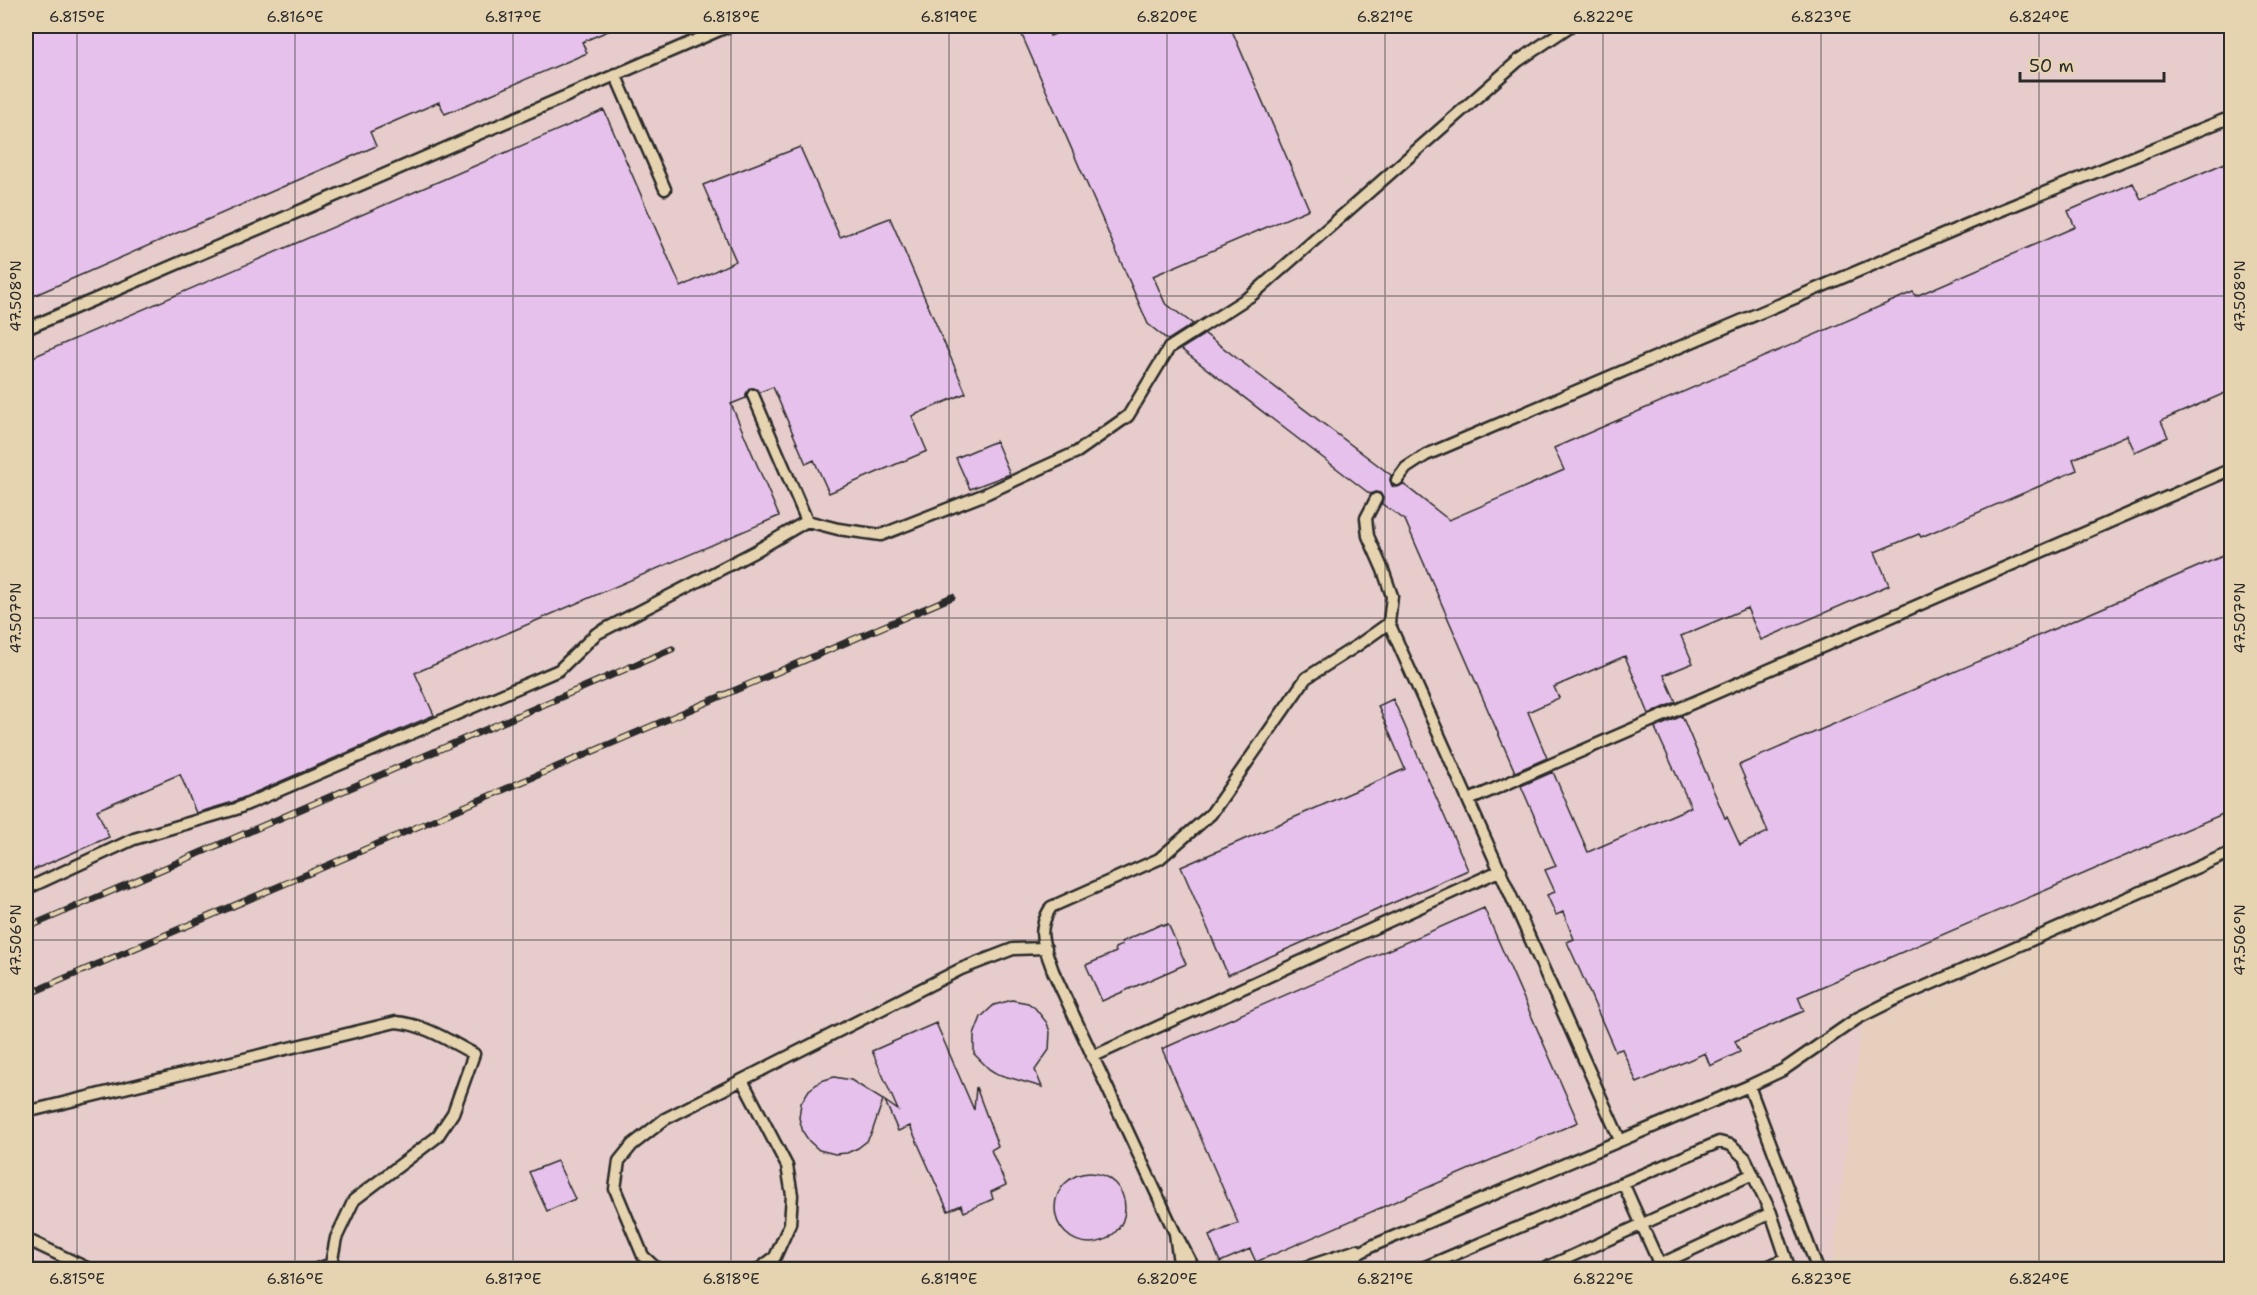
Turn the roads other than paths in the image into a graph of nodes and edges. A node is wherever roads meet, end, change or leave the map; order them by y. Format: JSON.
{"nodes":[{"id":1,"x":729,"y":26,"type":"edge"},
{"id":2,"x":1570,"y":26,"type":"edge"},
{"id":3,"x":615,"y":75,"type":"junction"},
{"id":4,"x":2232,"y":119,"type":"edge"},
{"id":5,"x":664,"y":189,"type":"dead end"},
{"id":6,"x":26,"y":329,"type":"edge"},
{"id":7,"x":753,"y":395,"type":"dead end"},
{"id":8,"x":2232,"y":469,"type":"edge"},
{"id":9,"x":1397,"y":480,"type":"dead end"},
{"id":10,"x":1376,"y":499,"type":"dead end"},
{"id":11,"x":807,"y":521,"type":"junction"},
{"id":12,"x":1389,"y":623,"type":"junction"},
{"id":13,"x":1469,"y":800,"type":"junction"},
{"id":14,"x":2232,"y":852,"type":"edge"},
{"id":15,"x":1501,"y":870,"type":"junction"},
{"id":16,"x":26,"y":889,"type":"edge"},
{"id":17,"x":1046,"y":948,"type":"junction"},
{"id":18,"x":1092,"y":1057,"type":"junction"},
{"id":19,"x":742,"y":1080,"type":"junction"},
{"id":20,"x":1749,"y":1086,"type":"junction"},
{"id":21,"x":26,"y":1112,"type":"edge"},
{"id":22,"x":1620,"y":1140,"type":"junction"},
{"id":23,"x":1753,"y":1174,"type":"junction"},
{"id":24,"x":1623,"y":1183,"type":"junction"},
{"id":25,"x":1771,"y":1213,"type":"junction"},
{"id":26,"x":1642,"y":1224,"type":"junction"},
{"id":27,"x":1174,"y":1233,"type":"junction"},
{"id":28,"x":26,"y":1239,"type":"edge"},
{"id":29,"x":1372,"y":1246,"type":"junction"},
{"id":30,"x":1786,"y":1258,"type":"junction"},
{"id":31,"x":331,"y":1264,"type":"junction"},
{"id":32,"x":1660,"y":1267,"type":"edge"},
{"id":33,"x":91,"y":1269,"type":"edge"},
{"id":34,"x":314,"y":1269,"type":"edge"},
{"id":35,"x":348,"y":1269,"type":"edge"},
{"id":36,"x":658,"y":1269,"type":"edge"},
{"id":37,"x":758,"y":1269,"type":"edge"},
{"id":38,"x":1179,"y":1269,"type":"edge"},
{"id":39,"x":1195,"y":1269,"type":"edge"},
{"id":40,"x":1297,"y":1269,"type":"edge"},
{"id":41,"x":1330,"y":1269,"type":"edge"},
{"id":42,"x":1418,"y":1269,"type":"edge"},
{"id":43,"x":1541,"y":1269,"type":"edge"},
{"id":44,"x":1648,"y":1269,"type":"edge"},
{"id":45,"x":1761,"y":1269,"type":"edge"},
{"id":46,"x":1790,"y":1269,"type":"edge"},
{"id":47,"x":1818,"y":1269,"type":"edge"}],
"edges":[{"from":1,"to":3,"type":"lane"},
{"from":2,"to":11,"type":"lane"},
{"from":3,"to":5,"type":"lane"},
{"from":3,"to":6,"type":"lane"},
{"from":4,"to":9,"type":"lane"},
{"from":7,"to":11,"type":"lane"},
{"from":8,"to":13,"type":"lane"},
{"from":10,"to":12,"type":"lane"},
{"from":11,"to":16,"type":"lane"},
{"from":12,"to":13,"type":"lane"},
{"from":12,"to":17,"type":"lane"},
{"from":13,"to":15,"type":"lane"},
{"from":14,"to":20,"type":"lane"},
{"from":15,"to":18,"type":"lane"},
{"from":15,"to":22,"type":"lane"},
{"from":17,"to":18,"type":"lane"},
{"from":17,"to":19,"type":"lane"},
{"from":18,"to":27,"type":"lane"},
{"from":19,"to":36,"type":"lane"},
{"from":19,"to":37,"type":"lane"},
{"from":20,"to":22,"type":"lane"},
{"from":20,"to":47,"type":"lane"},
{"from":21,"to":31,"type":"lane"},
{"from":22,"to":29,"type":"lane"},
{"from":23,"to":24,"type":"lane"},
{"from":23,"to":25,"type":"lane"},
{"from":23,"to":26,"type":"lane"},
{"from":24,"to":26,"type":"lane"},
{"from":24,"to":42,"type":"lane"},
{"from":25,"to":30,"type":"lane"},
{"from":25,"to":32,"type":"lane"},
{"from":26,"to":32,"type":"lane"},
{"from":26,"to":43,"type":"lane"},
{"from":27,"to":38,"type":"lane"},
{"from":27,"to":39,"type":"lane"},
{"from":28,"to":33,"type":"lane"},
{"from":29,"to":40,"type":"lane"},
{"from":29,"to":41,"type":"lane"},
{"from":30,"to":45,"type":"lane"},
{"from":30,"to":46,"type":"lane"},
{"from":31,"to":34,"type":"lane"},
{"from":31,"to":35,"type":"lane"},
{"from":32,"to":44,"type":"lane"}]}
